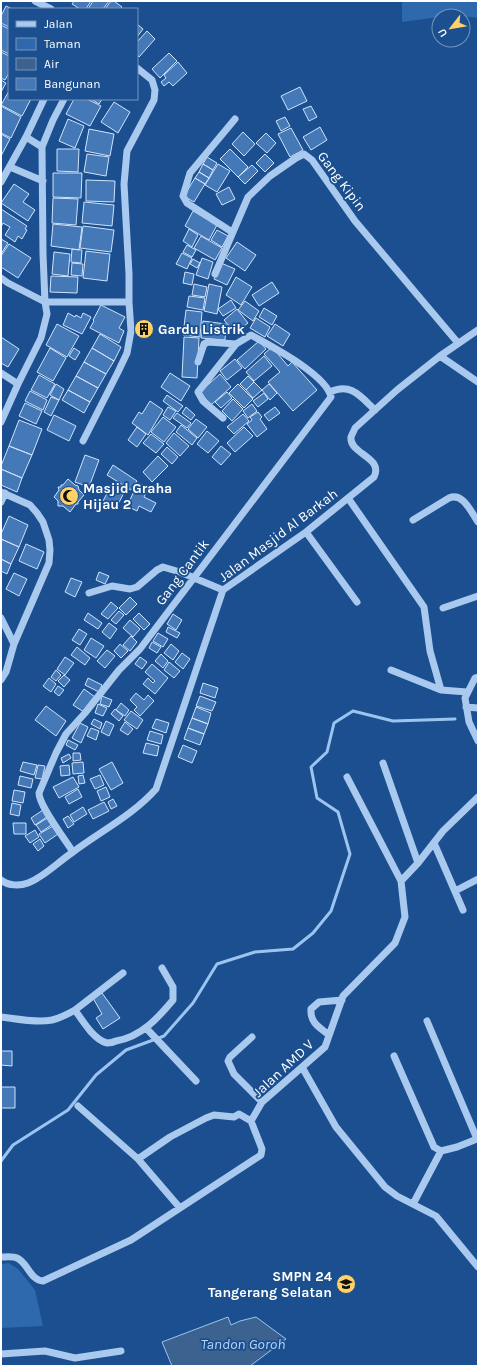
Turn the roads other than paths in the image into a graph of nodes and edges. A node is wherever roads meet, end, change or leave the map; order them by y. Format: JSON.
{"nodes":[{"id":1,"x":35,"y":1,"type":"edge"},
{"id":2,"x":49,"y":8,"type":"edge"},
{"id":3,"x":138,"y":69,"type":"edge"},
{"id":4,"x":44,"y":100,"type":"edge"},
{"id":5,"x":63,"y":100,"type":"edge"},
{"id":6,"x":235,"y":119,"type":"dead end"},
{"id":7,"x":26,"y":138,"type":"junction"},
{"id":8,"x":42,"y":147,"type":"junction"},
{"id":9,"x":10,"y":166,"type":"junction"},
{"id":10,"x":43,"y":180,"type":"junction"},
{"id":11,"x":1,"y":182,"type":"edge"},
{"id":12,"x":232,"y":232,"type":"junction"},
{"id":13,"x":215,"y":274,"type":"dead end"},
{"id":14,"x":1,"y":278,"type":"edge"},
{"id":15,"x":45,"y":302,"type":"junction"},
{"id":16,"x":129,"y":302,"type":"junction"},
{"id":17,"x":478,"y":330,"type":"edge"},
{"id":18,"x":458,"y":343,"type":"junction"},
{"id":19,"x":236,"y":344,"type":"junction"},
{"id":20,"x":440,"y":356,"type":"junction"},
{"id":21,"x":198,"y":362,"type":"dead end"},
{"id":22,"x":1,"y":373,"type":"edge"},
{"id":23,"x":478,"y":382,"type":"edge"},
{"id":24,"x":18,"y":384,"type":"junction"},
{"id":25,"x":330,"y":392,"type":"junction"},
{"id":26,"x":375,"y":410,"type":"junction"},
{"id":27,"x":222,"y":418,"type":"dead end"},
{"id":28,"x":1,"y":422,"type":"edge"},
{"id":29,"x":83,"y":441,"type":"dead end"},
{"id":30,"x":3,"y":492,"type":"edge"},
{"id":31,"x":348,"y":498,"type":"junction"},
{"id":32,"x":1,"y":502,"type":"edge"},
{"id":33,"x":413,"y":520,"type":"dead end"},
{"id":34,"x":478,"y":522,"type":"edge"},
{"id":35,"x":306,"y":532,"type":"junction"},
{"id":36,"x":194,"y":578,"type":"junction"},
{"id":37,"x":223,"y":590,"type":"junction"},
{"id":38,"x":89,"y":593,"type":"dead end"},
{"id":39,"x":478,"y":596,"type":"edge"},
{"id":40,"x":357,"y":602,"type":"dead end"},
{"id":41,"x":442,"y":608,"type":"dead end"},
{"id":42,"x":1,"y":618,"type":"edge"},
{"id":43,"x":14,"y":644,"type":"junction"},
{"id":44,"x":391,"y":670,"type":"dead end"},
{"id":45,"x":478,"y":677,"type":"edge"},
{"id":46,"x":1,"y":680,"type":"edge"},
{"id":47,"x":441,"y":690,"type":"junction"},
{"id":48,"x":467,"y":692,"type":"junction"},
{"id":49,"x":466,"y":707,"type":"junction"},
{"id":50,"x":478,"y":708,"type":"edge"},
{"id":51,"x":478,"y":741,"type":"edge"},
{"id":52,"x":383,"y":763,"type":"dead end"},
{"id":53,"x":346,"y":777,"type":"dead end"},
{"id":54,"x":478,"y":796,"type":"edge"},
{"id":55,"x":434,"y":843,"type":"junction"},
{"id":56,"x":73,"y":852,"type":"junction"},
{"id":57,"x":418,"y":863,"type":"junction"},
{"id":58,"x":478,"y":879,"type":"edge"},
{"id":59,"x":1,"y":880,"type":"edge"},
{"id":60,"x":401,"y":882,"type":"junction"},
{"id":61,"x":455,"y":891,"type":"junction"},
{"id":62,"x":463,"y":910,"type":"dead end"},
{"id":63,"x":162,"y":968,"type":"dead end"},
{"id":64,"x":123,"y":973,"type":"dead end"},
{"id":65,"x":342,"y":1000,"type":"junction"},
{"id":66,"x":75,"y":1010,"type":"junction"},
{"id":67,"x":1,"y":1017,"type":"edge"},
{"id":68,"x":427,"y":1021,"type":"dead end"},
{"id":69,"x":146,"y":1028,"type":"junction"},
{"id":70,"x":330,"y":1035,"type":"junction"},
{"id":71,"x":252,"y":1037,"type":"dead end"},
{"id":72,"x":394,"y":1056,"type":"dead end"},
{"id":73,"x":302,"y":1067,"type":"junction"},
{"id":74,"x":196,"y":1081,"type":"dead end"},
{"id":75,"x":262,"y":1102,"type":"junction"},
{"id":76,"x":78,"y":1106,"type":"dead end"},
{"id":77,"x":251,"y":1121,"type":"junction"},
{"id":78,"x":441,"y":1151,"type":"junction"},
{"id":79,"x":138,"y":1159,"type":"junction"},
{"id":80,"x":412,"y":1204,"type":"junction"},
{"id":81,"x":180,"y":1208,"type":"junction"},
{"id":82,"x":1,"y":1257,"type":"edge"},
{"id":83,"x":478,"y":1267,"type":"edge"},
{"id":84,"x":121,"y":1351,"type":"dead end"},
{"id":85,"x":1,"y":1354,"type":"edge"}],
"edges":[{"from":1,"to":2,"type":"street"},
{"from":3,"to":16,"type":"street"},
{"from":4,"to":7,"type":"street"},
{"from":5,"to":8,"type":"street"},
{"from":6,"to":12,"type":"street"},
{"from":7,"to":8,"type":"street"},
{"from":7,"to":9,"type":"street"},
{"from":8,"to":10,"type":"street"},
{"from":9,"to":10,"type":"street"},
{"from":9,"to":11,"type":"street"},
{"from":10,"to":15,"type":"street"},
{"from":12,"to":13,"type":"street","name":"Gang Kipin"},
{"from":12,"to":18,"type":"street","name":"Gang Kipin"},
{"from":14,"to":15,"type":"street"},
{"from":15,"to":16,"type":"street"},
{"from":15,"to":24,"type":"street"},
{"from":16,"to":29,"type":"street"},
{"from":17,"to":18,"type":"street","name":"Jalan Masjid Al Barkah"},
{"from":18,"to":20,"type":"street","name":"Jalan Masjid Al Barkah"},
{"from":19,"to":21,"type":"street"},
{"from":19,"to":25,"type":"street"},
{"from":19,"to":27,"type":"street"},
{"from":20,"to":23,"type":"street"},
{"from":20,"to":26,"type":"street","name":"Jalan Masjid Al Barkah"},
{"from":22,"to":24,"type":"street"},
{"from":24,"to":28,"type":"street"},
{"from":25,"to":26,"type":"street"},
{"from":25,"to":36,"type":"street","name":"Gang Cantik"},
{"from":26,"to":31,"type":"street","name":"Jalan Masjid Al Barkah"},
{"from":30,"to":32,"type":"street"},
{"from":30,"to":43,"type":"street"},
{"from":31,"to":35,"type":"street","name":"Jalan Masjid Al Barkah"},
{"from":31,"to":47,"type":"street"},
{"from":33,"to":34,"type":"street"},
{"from":35,"to":37,"type":"street","name":"Jalan Masjid Al Barkah"},
{"from":35,"to":40,"type":"street"},
{"from":36,"to":37,"type":"street"},
{"from":36,"to":38,"type":"street"},
{"from":36,"to":56,"type":"street","name":"Gang Cantik"},
{"from":37,"to":56,"type":"street","name":"Jalan Masjid Al Barkah"},
{"from":39,"to":41,"type":"street"},
{"from":42,"to":43,"type":"street"},
{"from":43,"to":46,"type":"street"},
{"from":44,"to":47,"type":"street"},
{"from":45,"to":48,"type":"street"},
{"from":47,"to":48,"type":"street"},
{"from":48,"to":49,"type":"street"},
{"from":49,"to":50,"type":"street"},
{"from":49,"to":51,"type":"street"},
{"from":52,"to":57,"type":"street"},
{"from":53,"to":60,"type":"street"},
{"from":54,"to":55,"type":"street"},
{"from":55,"to":57,"type":"street"},
{"from":55,"to":61,"type":"street"},
{"from":56,"to":59,"type":"street","name":"Jalan Masjid Al Barkah"},
{"from":57,"to":60,"type":"street"},
{"from":58,"to":61,"type":"street"},
{"from":60,"to":65,"type":"street","name":"Jalan AMD V"},
{"from":61,"to":62,"type":"street"},
{"from":63,"to":69,"type":"street"},
{"from":64,"to":66,"type":"street"},
{"from":65,"to":70,"type":"street","name":"Jalan AMD V"},
{"from":65,"to":70,"type":"street"},
{"from":66,"to":67,"type":"street"},
{"from":66,"to":69,"type":"street"},
{"from":68,"to":78,"type":"street"},
{"from":69,"to":74,"type":"street"},
{"from":70,"to":73,"type":"street","name":"Jalan AMD V"},
{"from":71,"to":75,"type":"street"},
{"from":72,"to":78,"type":"street"},
{"from":73,"to":75,"type":"street","name":"Jalan AMD V"},
{"from":73,"to":80,"type":"street"},
{"from":75,"to":77,"type":"street","name":"Jalan AMD V"},
{"from":76,"to":79,"type":"street"},
{"from":77,"to":79,"type":"street"},
{"from":77,"to":81,"type":"street"},
{"from":78,"to":80,"type":"street"},
{"from":79,"to":81,"type":"street"},
{"from":80,"to":83,"type":"street"},
{"from":81,"to":82,"type":"street"},
{"from":84,"to":85,"type":"street"}]}
